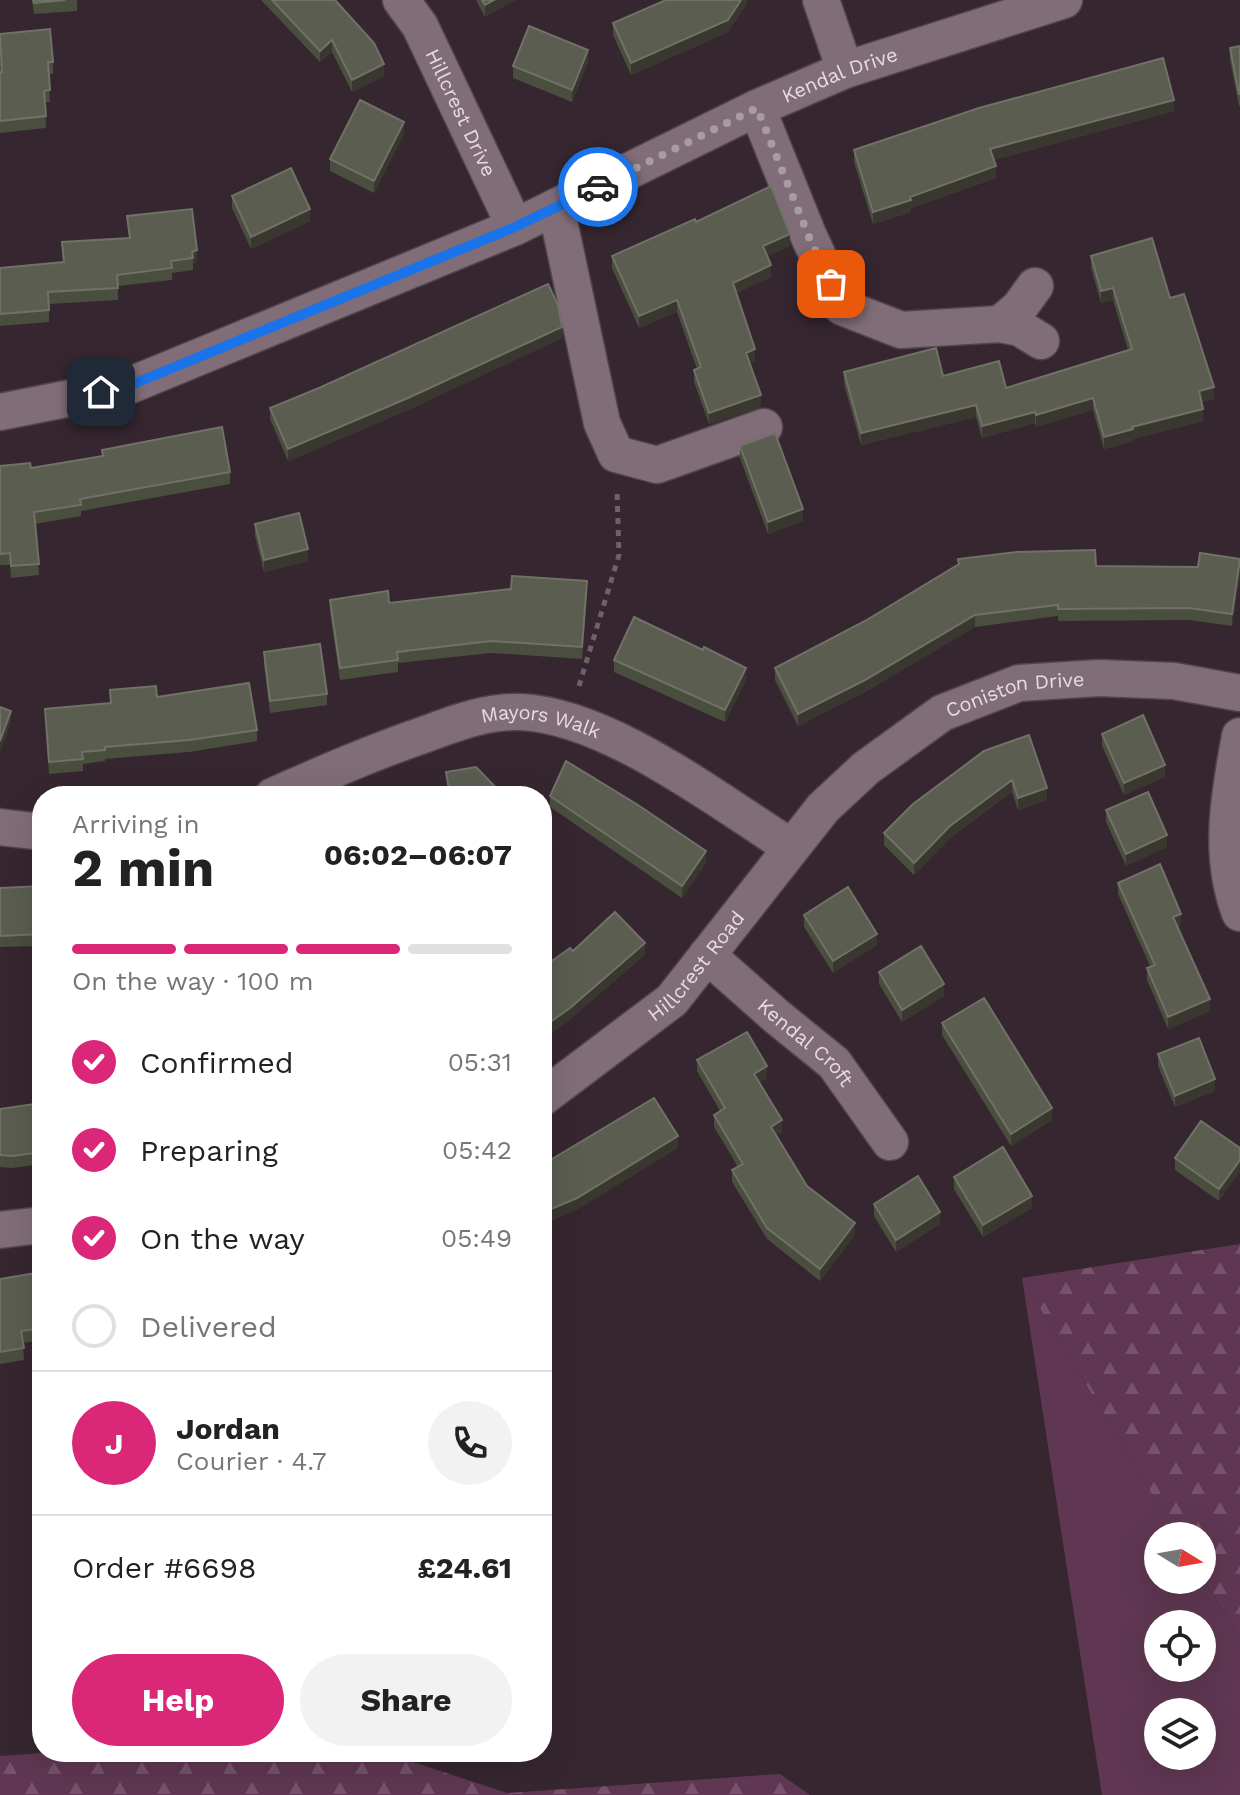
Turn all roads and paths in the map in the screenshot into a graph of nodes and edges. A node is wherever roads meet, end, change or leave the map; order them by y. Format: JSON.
{"nodes":[{"id":1,"x":401,"y":0,"type":"edge"},
{"id":2,"x":821,"y":0,"type":"edge"},
{"id":3,"x":1064,"y":0,"type":"edge"},
{"id":4,"x":845,"y":70,"type":"junction"},
{"id":5,"x":757,"y":108,"type":"junction"},
{"id":6,"x":556,"y":207,"type":"junction"},
{"id":7,"x":515,"y":227,"type":"junction"},
{"id":8,"x":1035,"y":286,"type":"dead end"},
{"id":9,"x":1000,"y":324,"type":"junction"},
{"id":10,"x":1041,"y":341,"type":"dead end"},
{"id":11,"x":0,"y":412,"type":"edge"},
{"id":12,"x":764,"y":427,"type":"dead end"},
{"id":13,"x":616,"y":454,"type":"junction"},
{"id":14,"x":1240,"y":693,"type":"edge"},
{"id":15,"x":569,"y":720,"type":"junction"},
{"id":16,"x":1240,"y":736,"type":"edge"},
{"id":17,"x":295,"y":786,"type":"edge"},
{"id":18,"x":823,"y":808,"type":"joint"},
{"id":19,"x":0,"y":827,"type":"edge"},
{"id":20,"x":32,"y":831,"type":"edge"},
{"id":21,"x":791,"y":847,"type":"junction"},
{"id":22,"x":1240,"y":913,"type":"edge"},
{"id":23,"x":707,"y":955,"type":"junction"},
{"id":24,"x":552,"y":1090,"type":"edge"},
{"id":25,"x":890,"y":1142,"type":"dead end"},
{"id":26,"x":32,"y":1226,"type":"edge"},
{"id":27,"x":0,"y":1230,"type":"edge"}],
"edges":[{"from":1,"to":7,"type":"street","name":"Hillcrest Drive"},
{"from":2,"to":4,"type":"street"},
{"from":3,"to":4,"type":"street","name":"Kendal Drive"},
{"from":4,"to":5,"type":"street","name":"Kendal Drive"},
{"from":5,"to":6,"type":"street","name":"Kendal Drive"},
{"from":5,"to":9,"type":"street"},
{"from":6,"to":7,"type":"street","name":"Kendal Drive"},
{"from":6,"to":13,"type":"street"},
{"from":7,"to":11,"type":"street","name":"Kendal Drive"},
{"from":8,"to":9,"type":"street"},
{"from":9,"to":10,"type":"street"},
{"from":12,"to":13,"type":"street"},
{"from":13,"to":15,"type":"path"},
{"from":14,"to":18,"type":"street","name":"Coniston Drive"},
{"from":15,"to":17,"type":"street","name":"Mayors Walk"},
{"from":15,"to":21,"type":"street","name":"Mayors Walk"},
{"from":16,"to":22,"type":"street"},
{"from":18,"to":21,"type":"street","name":"Hillcrest Road"},
{"from":19,"to":20,"type":"street"},
{"from":21,"to":23,"type":"street","name":"Hillcrest Road"},
{"from":23,"to":24,"type":"street","name":"Hillcrest Road"},
{"from":23,"to":25,"type":"street","name":"Kendal Croft"},
{"from":26,"to":27,"type":"street"}]}
